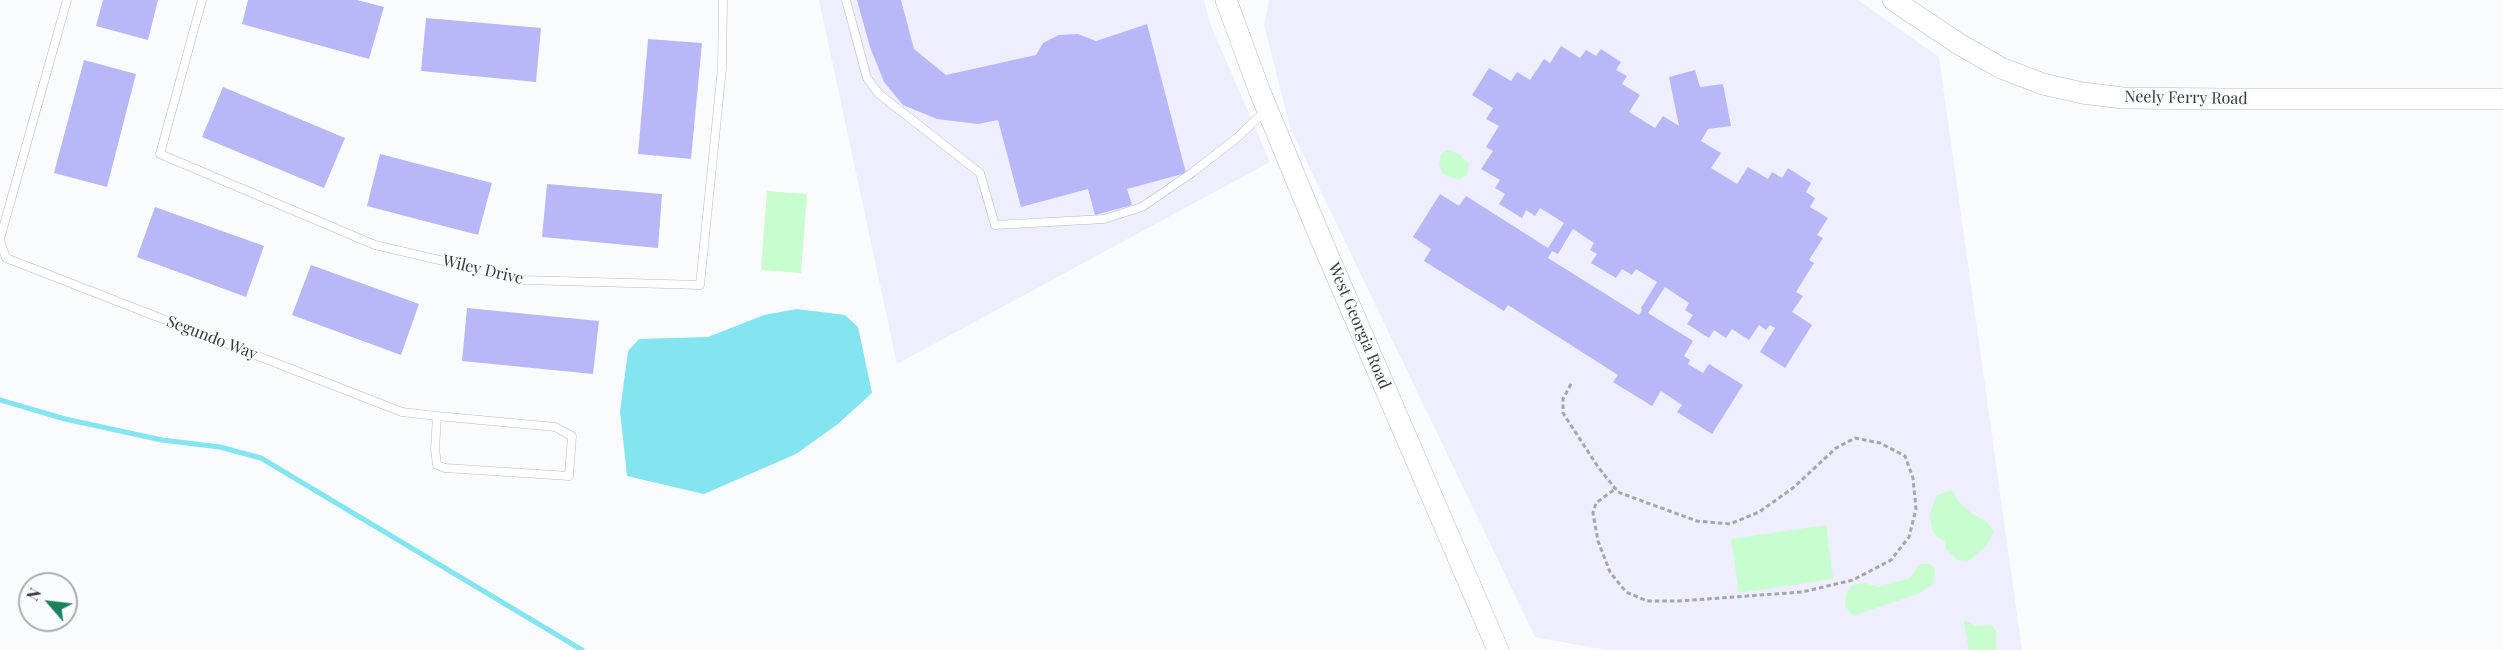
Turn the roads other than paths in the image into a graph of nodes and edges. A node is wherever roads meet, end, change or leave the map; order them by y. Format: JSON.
{"nodes":[{"id":1,"x":67,"y":0,"type":"edge"},
{"id":2,"x":202,"y":0,"type":"edge"},
{"id":3,"x":723,"y":0,"type":"edge"},
{"id":4,"x":846,"y":0,"type":"edge"},
{"id":5,"x":1226,"y":0,"type":"edge"},
{"id":6,"x":1893,"y":0,"type":"edge"},
{"id":7,"x":2503,"y":99,"type":"edge"},
{"id":8,"x":1267,"y":109,"type":"junction"},
{"id":9,"x":0,"y":240,"type":"edge"},
{"id":10,"x":437,"y":416,"type":"junction"},
{"id":11,"x":1498,"y":650,"type":"edge"}],
"edges":[{"from":1,"to":9,"type":"lane","name":"Segundo Way"},
{"from":2,"to":3,"type":"lane","name":"Wiley Drive"},
{"from":4,"to":8,"type":"lane"},
{"from":5,"to":8,"type":"main road","name":"West Georgia Road"},
{"from":6,"to":7,"type":"main road","name":"Neely Ferry Road"},
{"from":8,"to":11,"type":"main road","name":"West Georgia Road"},
{"from":9,"to":10,"type":"lane","name":"Segundo Way"},
{"from":10,"to":10,"type":"lane","name":"Segundo Way"}]}
